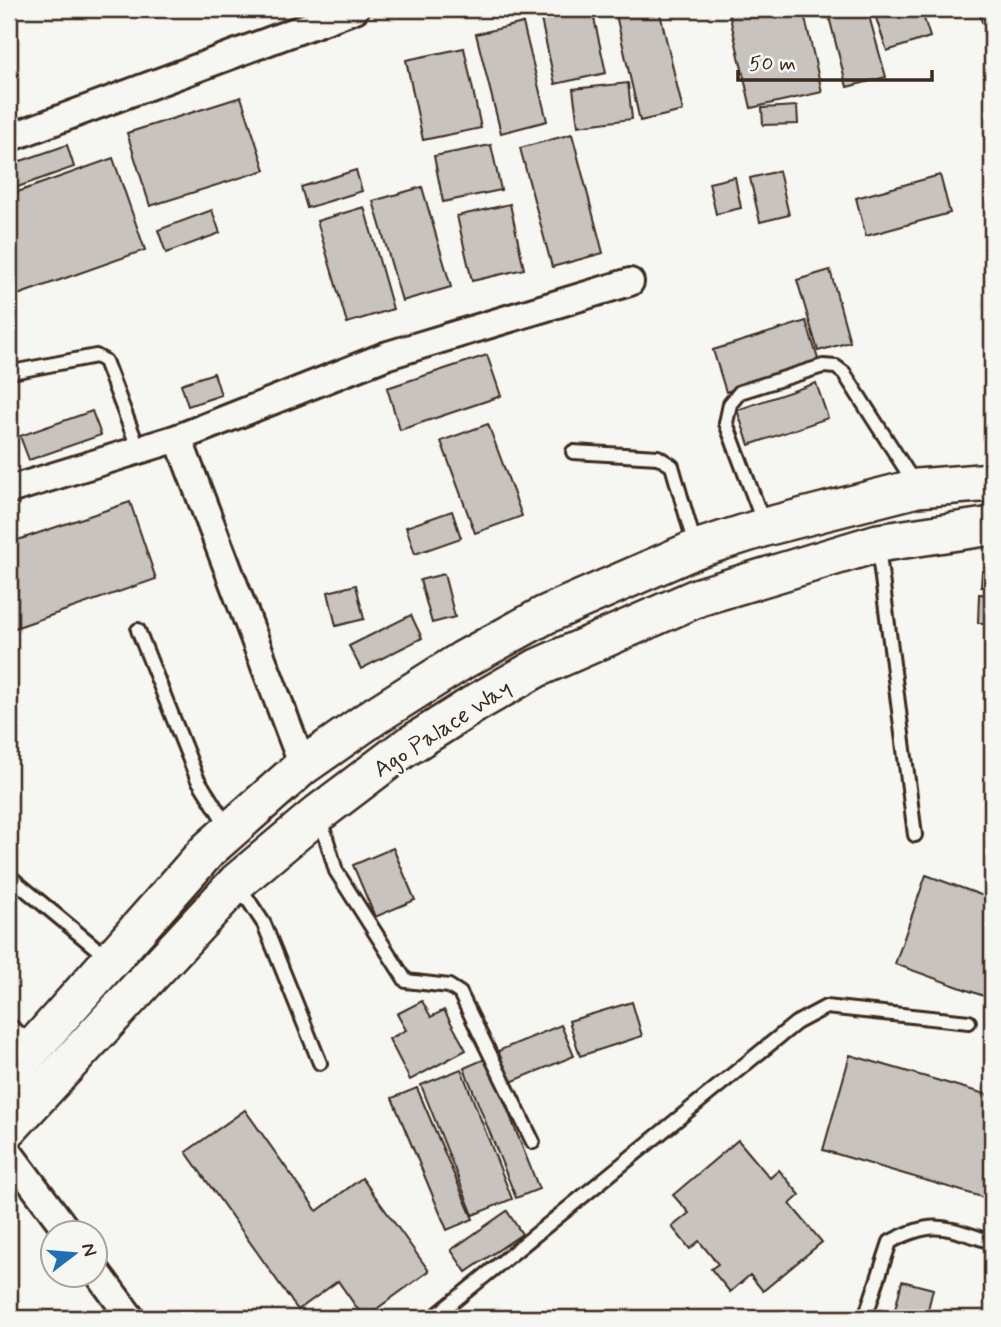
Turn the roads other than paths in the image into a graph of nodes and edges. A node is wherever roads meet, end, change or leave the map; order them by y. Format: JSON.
{"nodes":[{"id":1,"x":346,"y":10,"type":"edge"},
{"id":2,"x":9,"y":138,"type":"edge"},
{"id":3,"x":630,"y":282,"type":"dead end"},
{"id":4,"x":12,"y":372,"type":"dead end"},
{"id":5,"x":178,"y":438,"type":"junction"},
{"id":6,"x":139,"y":450,"type":"junction"},
{"id":7,"x":573,"y":452,"type":"dead end"},
{"id":8,"x":992,"y":482,"type":"edge"},
{"id":9,"x":917,"y":488,"type":"junction"},
{"id":10,"x":9,"y":490,"type":"edge"},
{"id":11,"x":992,"y":526,"type":"edge"},
{"id":12,"x":765,"y":527,"type":"junction"},
{"id":13,"x":878,"y":543,"type":"junction"},
{"id":14,"x":696,"y":549,"type":"junction"},
{"id":15,"x":138,"y":630,"type":"dead end"},
{"id":16,"x":303,"y":766,"type":"junction"},
{"id":17,"x":319,"y":813,"type":"junction"},
{"id":18,"x":230,"y":831,"type":"junction"},
{"id":19,"x":915,"y":835,"type":"dead end"},
{"id":20,"x":9,"y":876,"type":"edge"},
{"id":21,"x":237,"y":883,"type":"junction"},
{"id":22,"x":111,"y":960,"type":"junction"},
{"id":23,"x":969,"y":1022,"type":"dead end"},
{"id":24,"x":22,"y":1035,"type":"edge"},
{"id":25,"x":320,"y":1063,"type":"dead end"},
{"id":26,"x":9,"y":1075,"type":"edge"},
{"id":27,"x":9,"y":1128,"type":"edge"},
{"id":28,"x":533,"y":1142,"type":"dead end"},
{"id":29,"x":9,"y":1153,"type":"edge"},
{"id":30,"x":57,"y":1218,"type":"edge"},
{"id":31,"x":992,"y":1242,"type":"edge"},
{"id":32,"x":108,"y":1287,"type":"edge"},
{"id":33,"x":131,"y":1318,"type":"edge"},
{"id":34,"x":433,"y":1318,"type":"edge"},
{"id":35,"x":866,"y":1318,"type":"edge"}],
"edges":[{"from":1,"to":2,"type":"street"},
{"from":3,"to":5,"type":"street"},
{"from":4,"to":6,"type":"lane"},
{"from":5,"to":6,"type":"street"},
{"from":5,"to":16,"type":"street"},
{"from":6,"to":10,"type":"street"},
{"from":7,"to":14,"type":"lane"},
{"from":8,"to":9,"type":"main road","name":"Ago Palace Way"},
{"from":9,"to":12,"type":"main road","name":"Ago Palace Way"},
{"from":9,"to":12,"type":"lane"},
{"from":11,"to":13,"type":"main road","name":"Ago Palace Way"},
{"from":12,"to":14,"type":"main road","name":"Ago Palace Way"},
{"from":13,"to":17,"type":"main road","name":"Ago Palace Way"},
{"from":13,"to":19,"type":"lane"},
{"from":14,"to":16,"type":"main road","name":"Ago Palace Way"},
{"from":15,"to":18,"type":"lane"},
{"from":16,"to":18,"type":"main road","name":"Ago Palace Way"},
{"from":17,"to":21,"type":"main road","name":"Ago Palace Way"},
{"from":17,"to":28,"type":"lane"},
{"from":18,"to":22,"type":"main road","name":"Ago Palace Way"},
{"from":20,"to":22,"type":"lane"},
{"from":21,"to":25,"type":"lane"},
{"from":21,"to":27,"type":"main road","name":"Ago Palace Way"},
{"from":22,"to":24,"type":"main road","name":"Ago Palace Way"},
{"from":23,"to":34,"type":"lane"},
{"from":24,"to":26,"type":"main road","name":"Ago Palace Way"},
{"from":29,"to":30,"type":"street"},
{"from":31,"to":35,"type":"lane"},
{"from":32,"to":33,"type":"street"}]}
